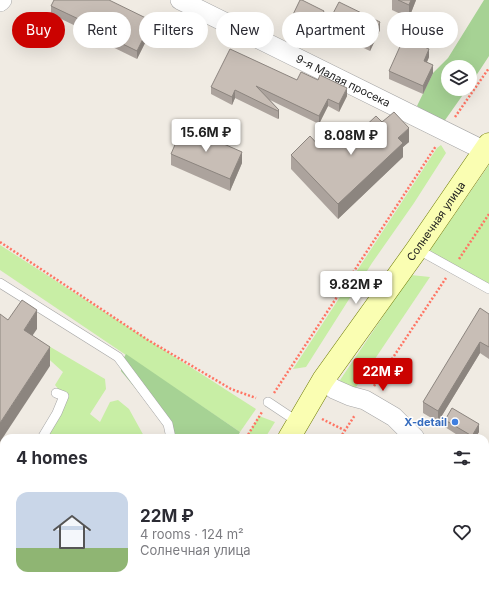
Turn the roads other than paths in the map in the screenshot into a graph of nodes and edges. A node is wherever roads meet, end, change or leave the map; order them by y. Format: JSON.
{"nodes":[{"id":1,"x":180,"y":0,"type":"edge"},
{"id":2,"x":487,"y":148,"type":"edge"},
{"id":3,"x":417,"y":249,"type":"junction"},
{"id":4,"x":0,"y":282,"type":"edge"},
{"id":5,"x":489,"y":289,"type":"edge"},
{"id":6,"x":323,"y":380,"type":"junction"},
{"id":7,"x":56,"y":393,"type":"dead end"},
{"id":8,"x":268,"y":402,"type":"road end"},
{"id":9,"x":293,"y":430,"type":"edge"},
{"id":10,"x":44,"y":434,"type":"edge"},
{"id":11,"x":170,"y":434,"type":"edge"},
{"id":12,"x":411,"y":434,"type":"edge"}],
"edges":[{"from":1,"to":2,"type":"street","name":"9-я Малая просека"},
{"from":2,"to":3,"type":"main road","name":"Солнечная улица"},
{"from":3,"to":5,"type":"lane"},
{"from":3,"to":6,"type":"main road","name":"Солнечная улица"},
{"from":4,"to":11,"type":"lane"},
{"from":6,"to":9,"type":"main road","name":"Солнечная улица"},
{"from":6,"to":12,"type":"street"},
{"from":7,"to":10,"type":"lane"},
{"from":8,"to":9,"type":"lane"}]}
